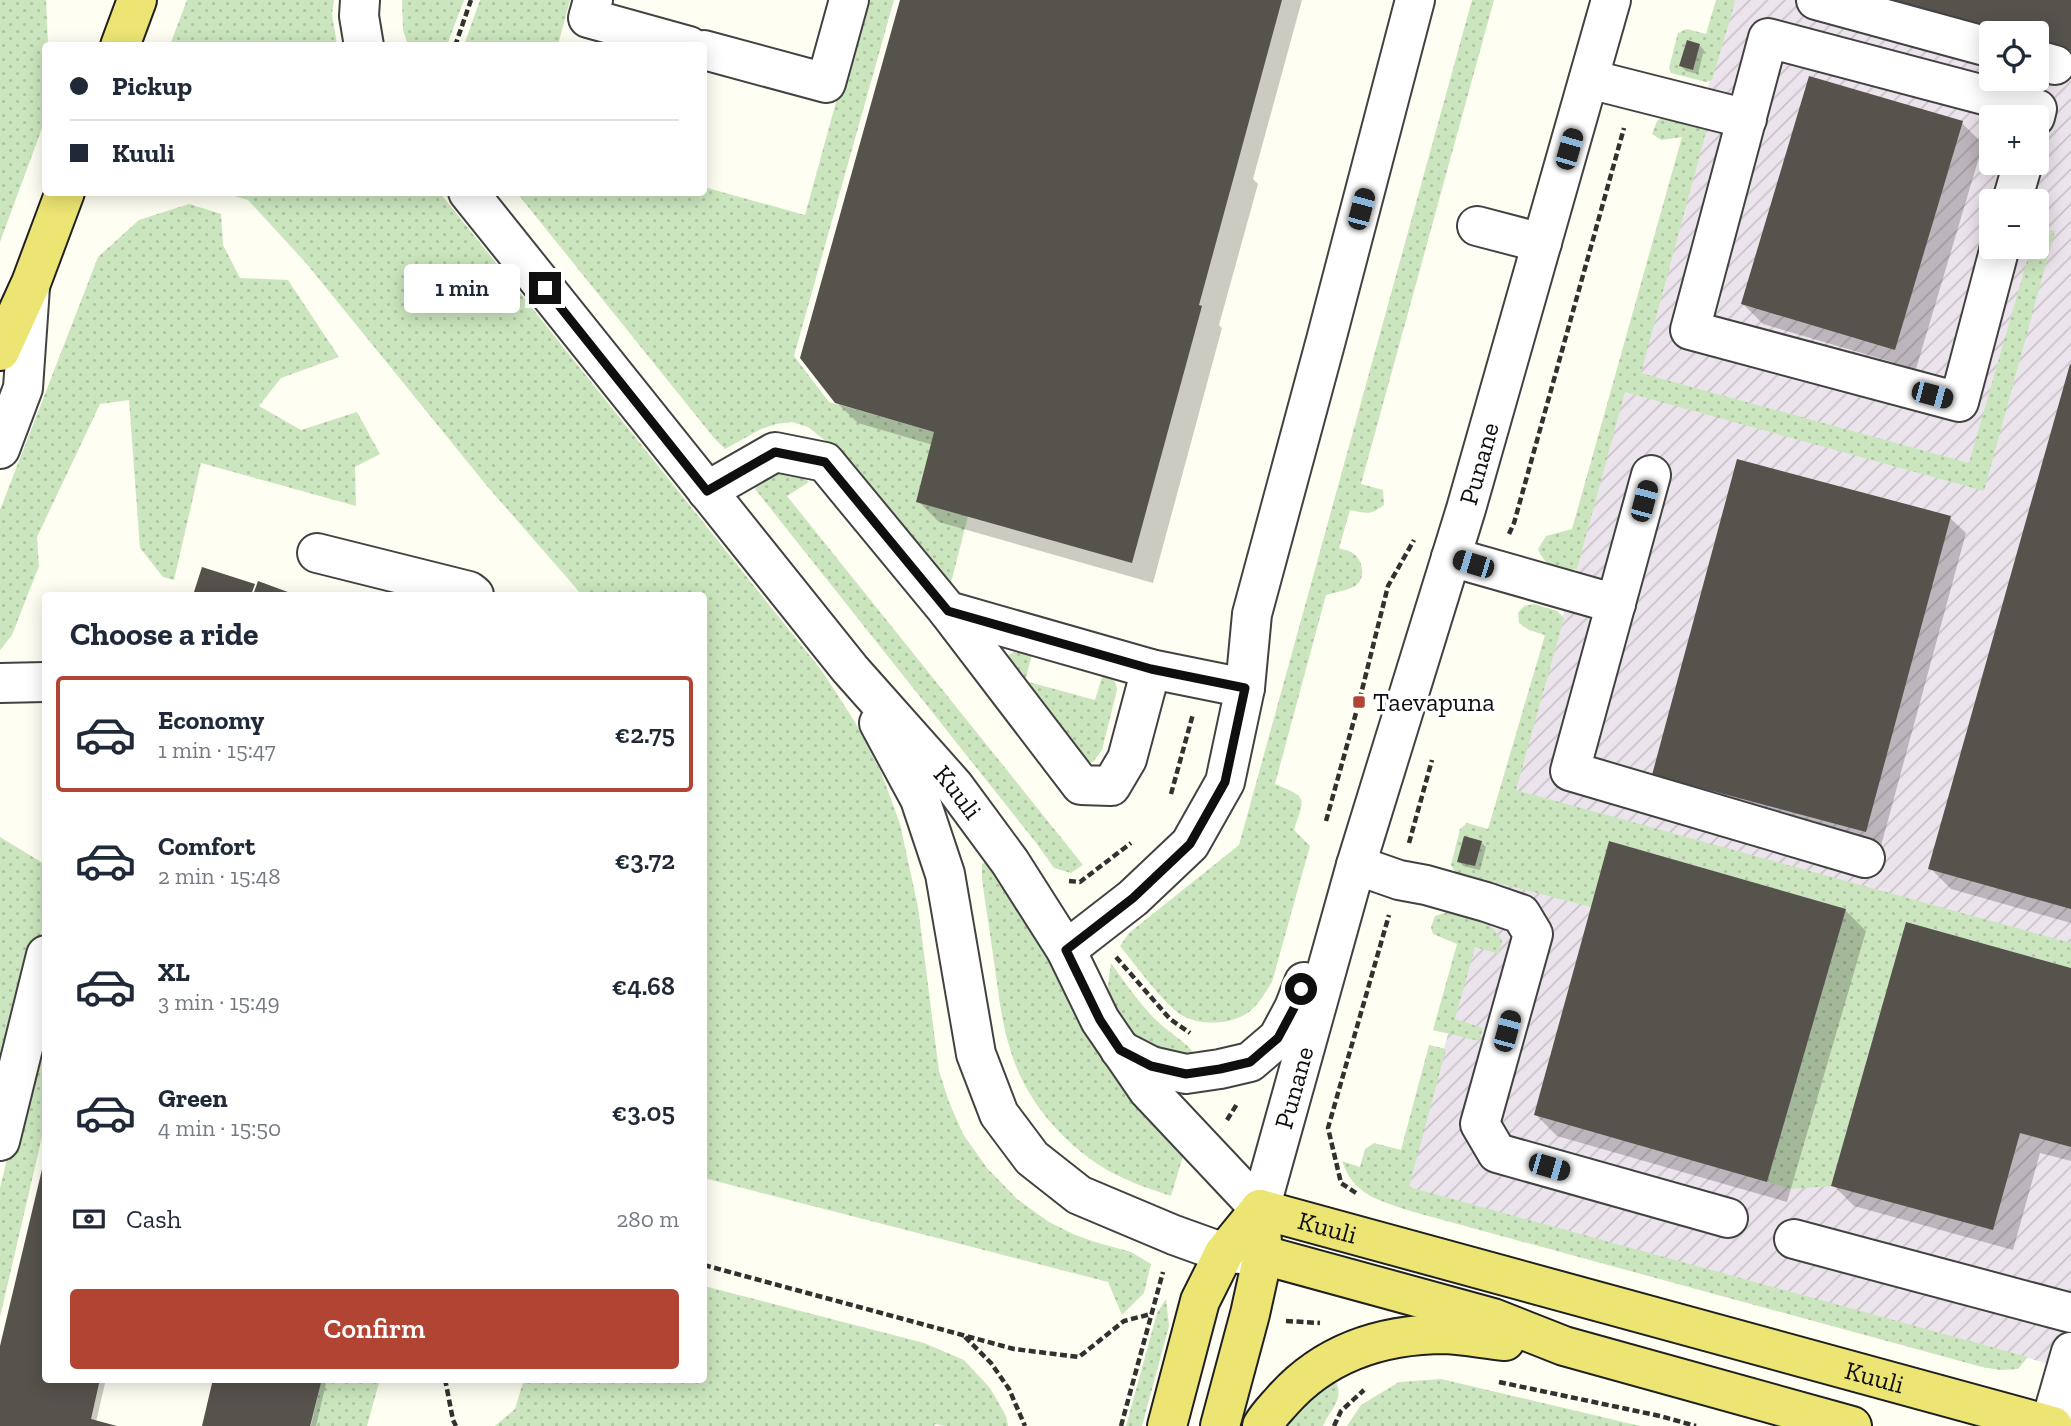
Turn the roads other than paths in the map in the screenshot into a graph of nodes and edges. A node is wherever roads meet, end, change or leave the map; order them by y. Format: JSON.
{"nodes":[{"id":1,"x":137,"y":0,"type":"edge"},
{"id":2,"x":360,"y":0,"type":"edge"},
{"id":3,"x":593,"y":0,"type":"edge"},
{"id":4,"x":849,"y":0,"type":"edge"},
{"id":5,"x":1415,"y":0,"type":"edge"},
{"id":6,"x":1611,"y":0,"type":"edge"},
{"id":7,"x":1816,"y":0,"type":"edge"},
{"id":8,"x":121,"y":42,"type":"edge"},
{"id":9,"x":363,"y":42,"type":"edge"},
{"id":10,"x":675,"y":42,"type":"edge"},
{"id":11,"x":1979,"y":44,"type":"edge"},
{"id":12,"x":707,"y":51,"type":"edge"},
{"id":13,"x":1589,"y":79,"type":"junction"},
{"id":14,"x":2022,"y":105,"type":"edge"},
{"id":15,"x":1747,"y":119,"type":"junction"},
{"id":16,"x":64,"y":196,"type":"edge"},
{"id":17,"x":471,"y":196,"type":"edge"},
{"id":18,"x":1477,"y":226,"type":"dead end"},
{"id":19,"x":1542,"y":243,"type":"junction"},
{"id":20,"x":1997,"y":259,"type":"edge"},
{"id":21,"x":31,"y":284,"type":"junction"},
{"id":22,"x":0,"y":351,"type":"edge"},
{"id":23,"x":0,"y":449,"type":"edge"},
{"id":24,"x":1651,"y":475,"type":"dead end"},
{"id":25,"x":707,"y":491,"type":"junction"},
{"id":26,"x":317,"y":553,"type":"dead end"},
{"id":27,"x":1451,"y":557,"type":"junction"},
{"id":28,"x":470,"y":592,"type":"edge"},
{"id":29,"x":1616,"y":604,"type":"junction"},
{"id":30,"x":948,"y":611,"type":"junction"},
{"id":31,"x":850,"y":669,"type":"junction"},
{"id":32,"x":1151,"y":669,"type":"junction"},
{"id":33,"x":42,"y":682,"type":"edge"},
{"id":34,"x":0,"y":683,"type":"edge"},
{"id":35,"x":1245,"y":688,"type":"junction"},
{"id":36,"x":1864,"y":858,"type":"dead end"},
{"id":37,"x":1356,"y":865,"type":"junction"},
{"id":38,"x":1081,"y":939,"type":"junction"},
{"id":39,"x":42,"y":971,"type":"edge"},
{"id":40,"x":1120,"y":1050,"type":"junction"},
{"id":41,"x":0,"y":1141,"type":"edge"},
{"id":42,"x":1260,"y":1209,"type":"junction"},
{"id":43,"x":1728,"y":1218,"type":"dead end"},
{"id":44,"x":1794,"y":1239,"type":"dead end"},
{"id":45,"x":1224,"y":1253,"type":"junction"},
{"id":46,"x":1263,"y":1255,"type":"junction"},
{"id":47,"x":2071,"y":1313,"type":"edge"},
{"id":48,"x":1564,"y":1346,"type":"junction"},
{"id":49,"x":2071,"y":1352,"type":"edge"},
{"id":50,"x":1167,"y":1426,"type":"edge"},
{"id":51,"x":1220,"y":1426,"type":"edge"},
{"id":52,"x":1262,"y":1426,"type":"edge"},
{"id":53,"x":1852,"y":1426,"type":"edge"},
{"id":54,"x":2052,"y":1426,"type":"edge"}],
"edges":[{"from":1,"to":8,"type":"main road"},
{"from":2,"to":9,"type":"street"},
{"from":3,"to":10,"type":"street"},
{"from":4,"to":12,"type":"street"},
{"from":5,"to":35,"type":"street"},
{"from":6,"to":13,"type":"street","name":"Punane"},
{"from":7,"to":11,"type":"street"},
{"from":13,"to":15,"type":"street"},
{"from":13,"to":19,"type":"street","name":"Punane"},
{"from":14,"to":15,"type":"street"},
{"from":15,"to":20,"type":"street"},
{"from":16,"to":21,"type":"main road"},
{"from":17,"to":25,"type":"street","name":"Kuuli"},
{"from":18,"to":19,"type":"street"},
{"from":19,"to":27,"type":"street","name":"Punane"},
{"from":21,"to":22,"type":"main road"},
{"from":21,"to":23,"type":"street"},
{"from":24,"to":29,"type":"street"},
{"from":25,"to":30,"type":"street"},
{"from":25,"to":31,"type":"street","name":"Kuuli"},
{"from":26,"to":28,"type":"street"},
{"from":27,"to":29,"type":"street"},
{"from":27,"to":37,"type":"street","name":"Punane"},
{"from":29,"to":36,"type":"street"},
{"from":30,"to":32,"type":"street"},
{"from":30,"to":32,"type":"street"},
{"from":31,"to":38,"type":"street","name":"Kuuli"},
{"from":31,"to":45,"type":"street","name":"Kuuli"},
{"from":32,"to":35,"type":"street"},
{"from":33,"to":34,"type":"street"},
{"from":35,"to":38,"type":"street"},
{"from":37,"to":40,"type":"street"},
{"from":37,"to":42,"type":"street","name":"Punane"},
{"from":37,"to":43,"type":"street"},
{"from":38,"to":40,"type":"street","name":"Kuuli"},
{"from":39,"to":41,"type":"street"},
{"from":40,"to":42,"type":"street","name":"Kuuli"},
{"from":42,"to":45,"type":"main road","name":"Punane"},
{"from":42,"to":46,"type":"main road","name":"Punane"},
{"from":42,"to":54,"type":"main road","name":"Kuuli"},
{"from":44,"to":47,"type":"street"},
{"from":45,"to":46,"type":"street","name":"Kuuli"},
{"from":45,"to":50,"type":"main road","name":"Punane"},
{"from":46,"to":48,"type":"main road","name":"Kuuli"},
{"from":46,"to":51,"type":"main road","name":"Punane"},
{"from":48,"to":52,"type":"main road"},
{"from":48,"to":53,"type":"main road","name":"Kuuli"},
{"from":49,"to":54,"type":"street"}]}
